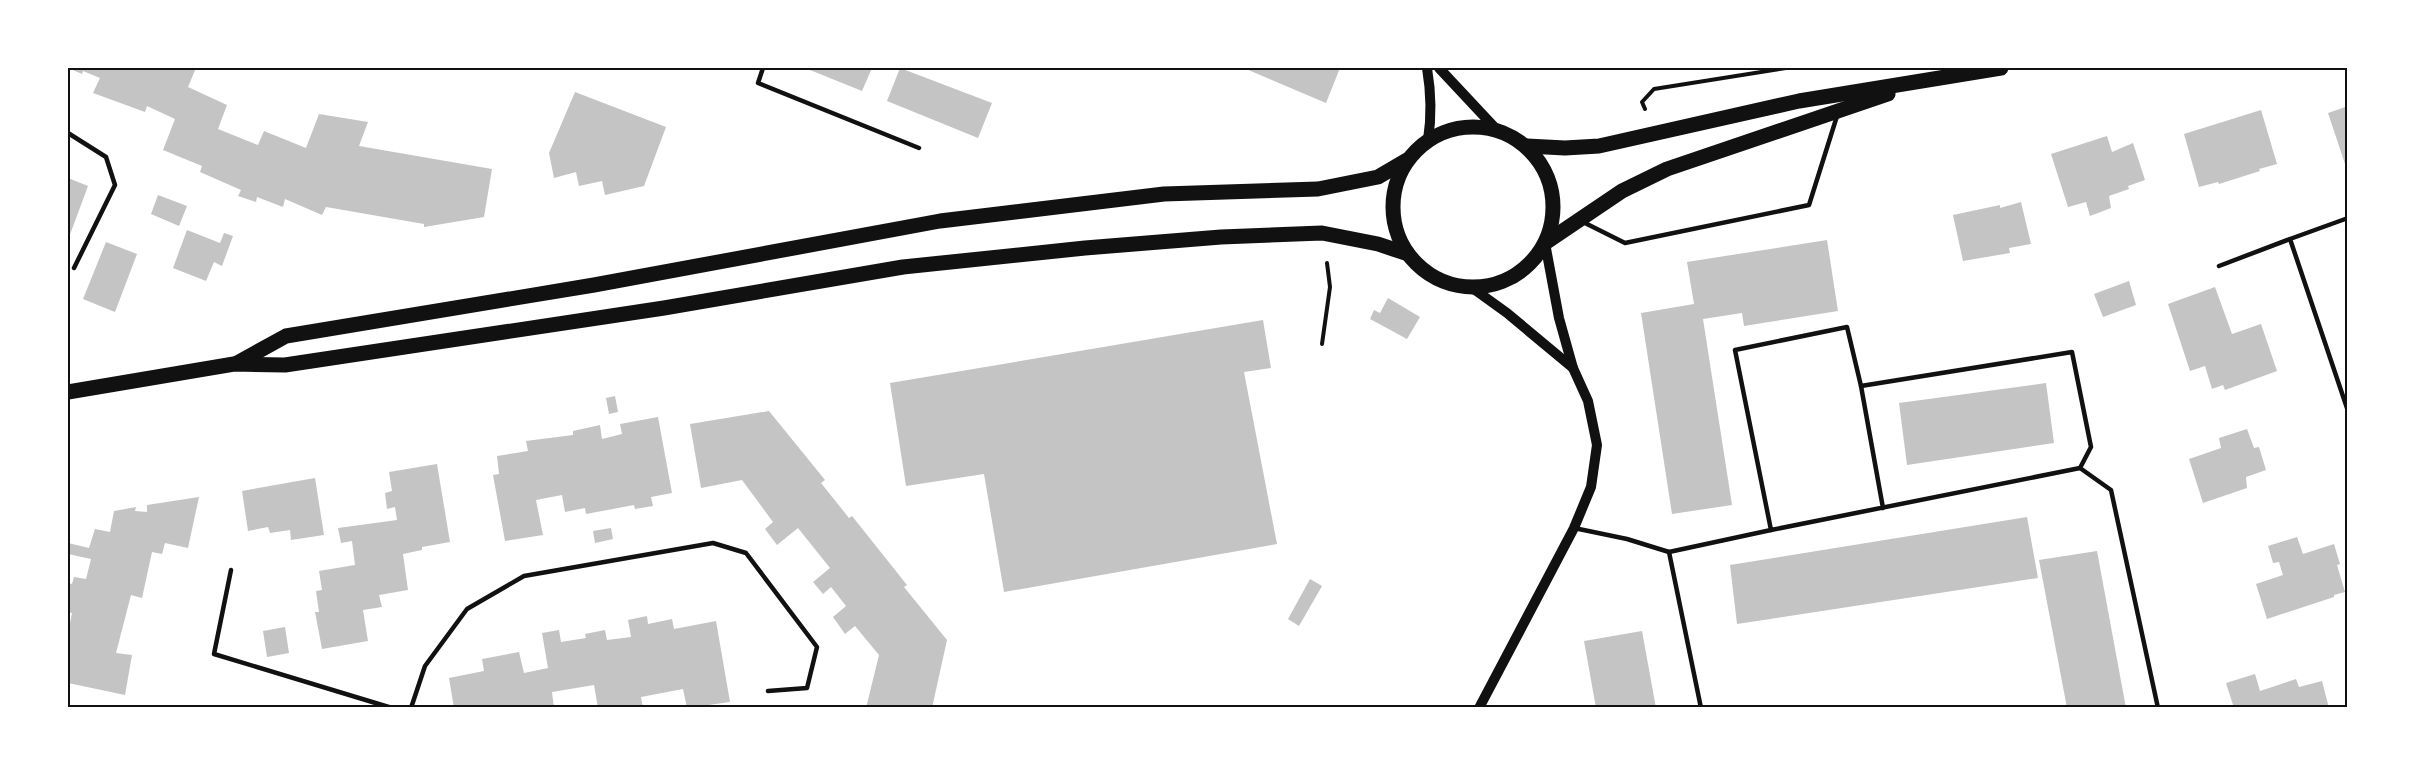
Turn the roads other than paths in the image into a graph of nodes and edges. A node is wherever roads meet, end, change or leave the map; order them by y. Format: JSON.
{"nodes":[{"id":1,"x":763,"y":68,"type":"edge"},
{"id":2,"x":1427,"y":68,"type":"edge"},
{"id":3,"x":1439,"y":68,"type":"edge"},
{"id":4,"x":2001,"y":68,"type":"edge"},
{"id":5,"x":1919,"y":82,"type":"junction"},
{"id":6,"x":1838,"y":112,"type":"junction"},
{"id":7,"x":1497,"y":130,"type":"junction"},
{"id":8,"x":68,"y":133,"type":"edge"},
{"id":9,"x":1428,"y":140,"type":"junction"},
{"id":10,"x":1527,"y":146,"type":"junction"},
{"id":11,"x":919,"y":148,"type":"dead end"},
{"id":12,"x":1407,"y":160,"type":"junction"},
{"id":13,"x":2348,"y":218,"type":"edge"},
{"id":14,"x":1578,"y":219,"type":"junction"},
{"id":15,"x":2290,"y":239,"type":"junction"},
{"id":16,"x":1545,"y":243,"type":"junction"},
{"id":17,"x":1408,"y":254,"type":"junction"},
{"id":18,"x":2219,"y":266,"type":"dead end"},
{"id":19,"x":74,"y":268,"type":"dead end"},
{"id":20,"x":1471,"y":287,"type":"junction"},
{"id":21,"x":234,"y":364,"type":"junction"},
{"id":22,"x":1573,"y":368,"type":"junction"},
{"id":23,"x":1861,"y":386,"type":"junction"},
{"id":24,"x":68,"y":392,"type":"edge"},
{"id":25,"x":2348,"y":411,"type":"edge"},
{"id":26,"x":2080,"y":468,"type":"junction"},
{"id":27,"x":1883,"y":508,"type":"junction"},
{"id":28,"x":1574,"y":528,"type":"junction"},
{"id":29,"x":1771,"y":530,"type":"junction"},
{"id":30,"x":1669,"y":552,"type":"junction"},
{"id":31,"x":231,"y":570,"type":"dead end"},
{"id":32,"x":768,"y":691,"type":"dead end"},
{"id":33,"x":392,"y":708,"type":"edge"},
{"id":34,"x":411,"y":708,"type":"edge"},
{"id":35,"x":1479,"y":708,"type":"edge"},
{"id":36,"x":1701,"y":708,"type":"edge"},
{"id":37,"x":2158,"y":708,"type":"edge"}],
"edges":[{"from":1,"to":11,"type":"lane"},
{"from":2,"to":9,"type":"street"},
{"from":3,"to":7,"type":"street"},
{"from":4,"to":5,"type":"main road"},
{"from":5,"to":6,"type":"main road"},
{"from":5,"to":10,"type":"main road"},
{"from":6,"to":14,"type":"main road"},
{"from":6,"to":14,"type":"lane"},
{"from":7,"to":9,"type":"main road"},
{"from":7,"to":10,"type":"main road"},
{"from":8,"to":19,"type":"lane"},
{"from":9,"to":12,"type":"main road"},
{"from":10,"to":16,"type":"main road"},
{"from":12,"to":17,"type":"main road"},
{"from":12,"to":21,"type":"main road"},
{"from":13,"to":15,"type":"lane"},
{"from":14,"to":16,"type":"main road"},
{"from":15,"to":18,"type":"lane"},
{"from":15,"to":25,"type":"lane"},
{"from":16,"to":20,"type":"main road"},
{"from":16,"to":22,"type":"street"},
{"from":17,"to":20,"type":"main road"},
{"from":17,"to":21,"type":"main road"},
{"from":20,"to":22,"type":"street"},
{"from":21,"to":24,"type":"main road"},
{"from":22,"to":28,"type":"street"},
{"from":23,"to":26,"type":"lane"},
{"from":23,"to":27,"type":"lane"},
{"from":23,"to":29,"type":"lane"},
{"from":26,"to":27,"type":"lane"},
{"from":26,"to":37,"type":"lane"},
{"from":27,"to":29,"type":"lane"},
{"from":28,"to":30,"type":"lane"},
{"from":28,"to":35,"type":"street"},
{"from":29,"to":30,"type":"lane"},
{"from":30,"to":36,"type":"lane"},
{"from":31,"to":33,"type":"lane"},
{"from":32,"to":34,"type":"lane"}]}
